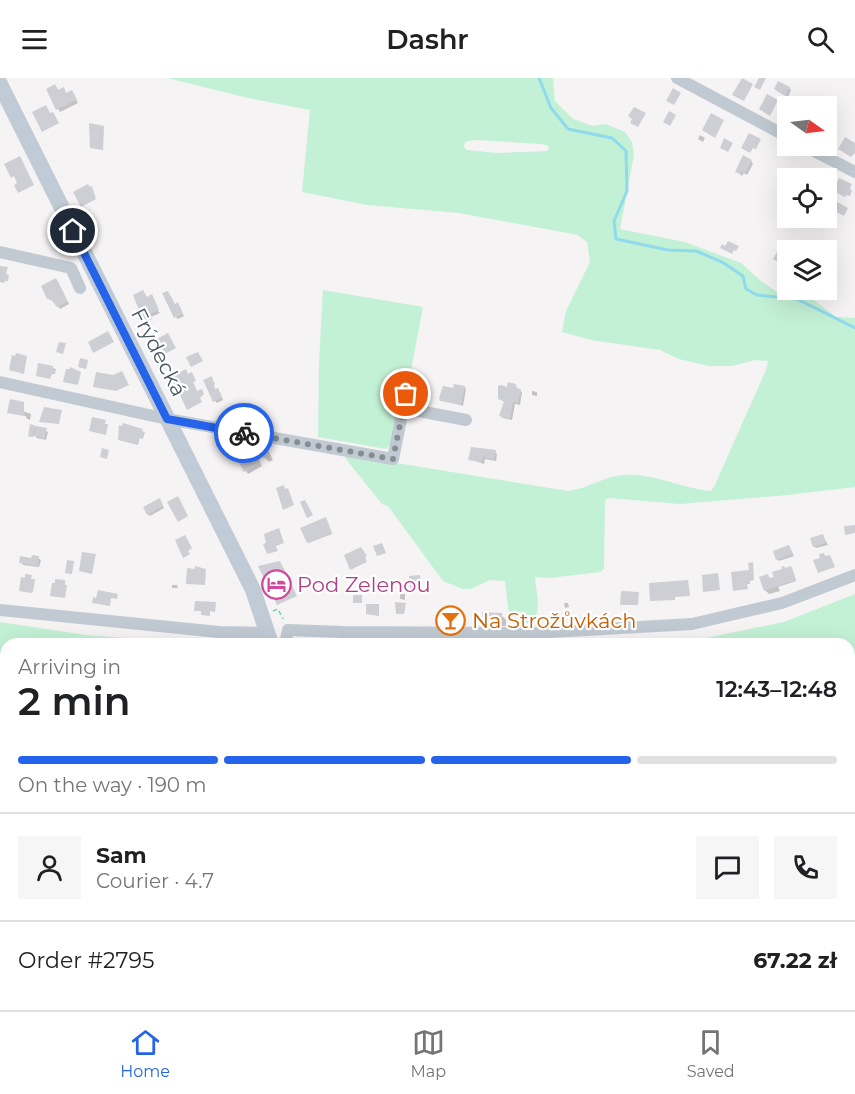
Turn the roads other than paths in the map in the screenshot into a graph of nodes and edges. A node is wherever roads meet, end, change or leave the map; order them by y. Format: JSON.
{"nodes":[{"id":1,"x":677,"y":78,"type":"edge"},
{"id":2,"x":0,"y":84,"type":"edge"},
{"id":3,"x":777,"y":130,"type":"edge"},
{"id":4,"x":824,"y":156,"type":"edge"},
{"id":5,"x":855,"y":172,"type":"edge"},
{"id":6,"x":0,"y":252,"type":"edge"},
{"id":7,"x":80,"y":288,"type":"dead end"},
{"id":8,"x":0,"y":382,"type":"edge"},
{"id":9,"x":406,"y":394,"type":"dead end"},
{"id":10,"x":403,"y":408,"type":"junction"},
{"id":11,"x":167,"y":419,"type":"junction"},
{"id":12,"x":466,"y":420,"type":"dead end"},
{"id":13,"x":855,"y":575,"type":"edge"},
{"id":14,"x":0,"y":610,"type":"edge"},
{"id":15,"x":269,"y":638,"type":"edge"},
{"id":16,"x":286,"y":638,"type":"edge"}],
"edges":[{"from":1,"to":3,"type":"street"},
{"from":2,"to":11,"type":"main road","name":"Frýdecká"},
{"from":4,"to":5,"type":"street"},
{"from":6,"to":7,"type":"street"},
{"from":8,"to":11,"type":"street"},
{"from":9,"to":10,"type":"street"},
{"from":10,"to":11,"type":"street"},
{"from":10,"to":12,"type":"street"},
{"from":11,"to":15,"type":"main road","name":"Frýdecká"},
{"from":13,"to":16,"type":"street"},
{"from":14,"to":15,"type":"street"}]}
